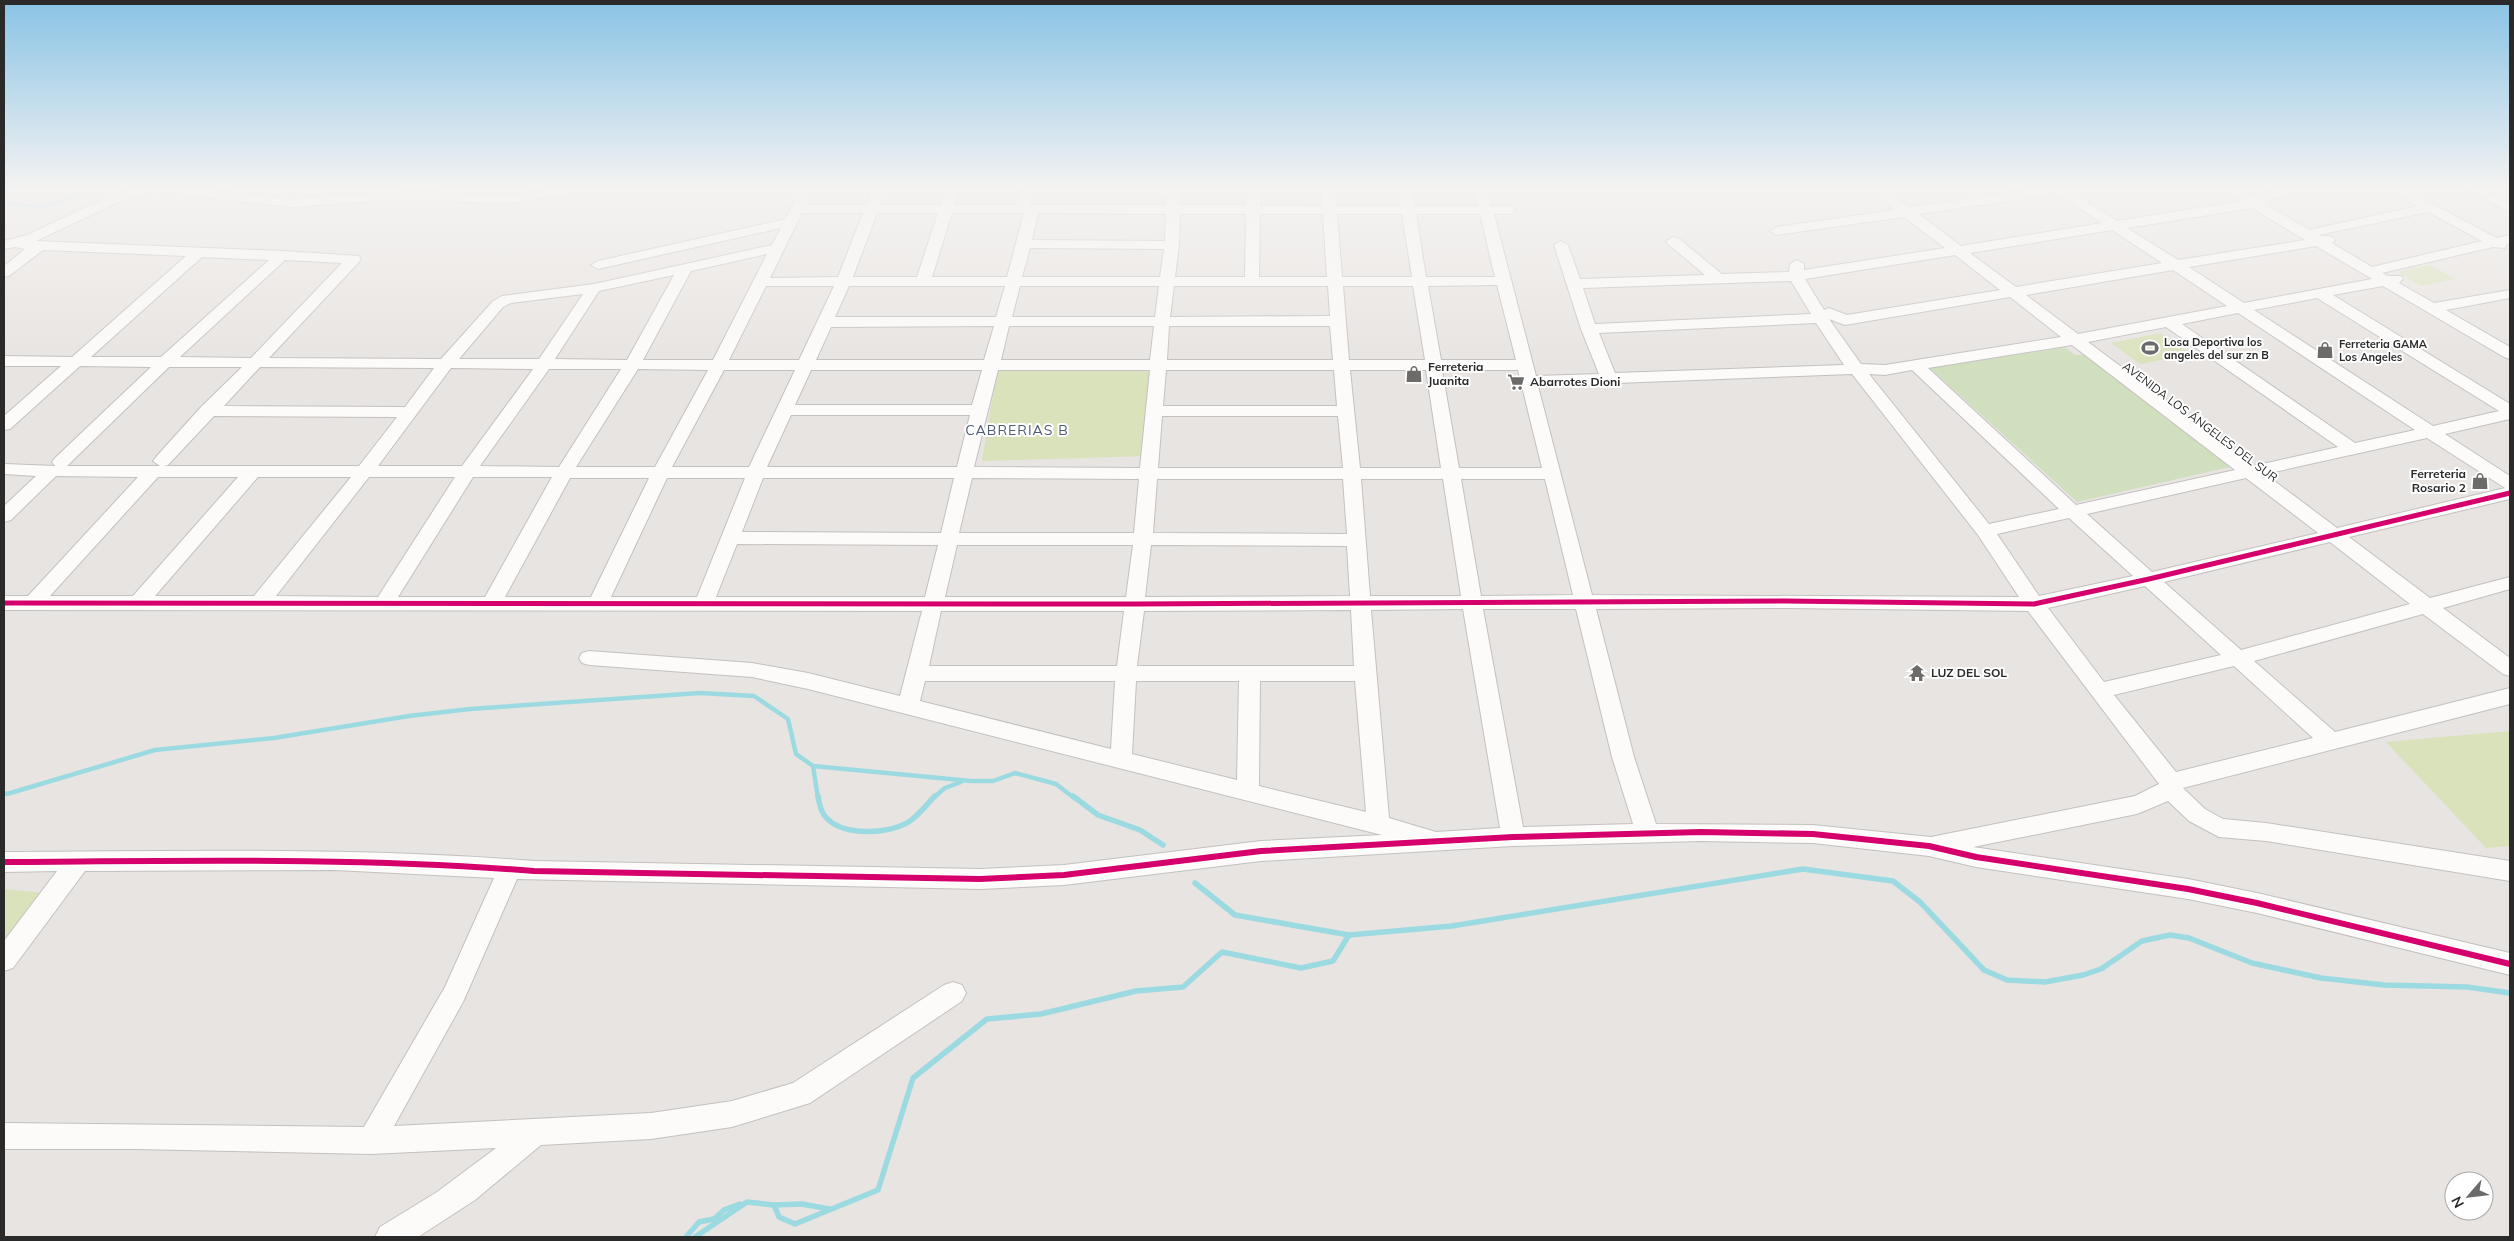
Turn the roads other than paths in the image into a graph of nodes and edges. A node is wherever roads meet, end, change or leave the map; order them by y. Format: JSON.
{"nodes":[{"id":1,"x":37,"y":248,"type":"edge"},
{"id":2,"x":82,"y":248,"type":"edge"},
{"id":3,"x":673,"y":248,"type":"edge"},
{"id":4,"x":777,"y":248,"type":"joint"},
{"id":5,"x":856,"y":248,"type":"edge"},
{"id":6,"x":934,"y":248,"type":"edge"},
{"id":7,"x":1023,"y":248,"type":"edge"},
{"id":8,"x":1172,"y":248,"type":"edge"},
{"id":9,"x":1252,"y":248,"type":"edge"},
{"id":10,"x":1333,"y":248,"type":"edge"},
{"id":11,"x":1414,"y":248,"type":"edge"},
{"id":12,"x":1495,"y":248,"type":"edge"},
{"id":13,"x":1562,"y":248,"type":"edge"},
{"id":14,"x":1681,"y":248,"type":"edge"},
{"id":15,"x":1963,"y":248,"type":"edge"},
{"id":16,"x":1979,"y":248,"type":"edge"},
{"id":17,"x":2148,"y":248,"type":"edge"},
{"id":18,"x":2269,"y":248,"type":"edge"},
{"id":19,"x":2337,"y":248,"type":"edge"},
{"id":20,"x":2480,"y":248,"type":"edge"},
{"id":21,"x":669,"y":249,"type":"junction"},
{"id":22,"x":1966,"y":250,"type":"junction"},
{"id":23,"x":198,"y":253,"type":"junction"},
{"id":24,"x":283,"y":255,"type":"junction"},
{"id":25,"x":598,"y":265,"type":"dead end"},
{"id":26,"x":2176,"y":266,"type":"junction"},
{"id":27,"x":681,"y":269,"type":"junction"},
{"id":28,"x":1797,"y":270,"type":"junction"},
{"id":29,"x":4,"y":273,"type":"edge"},
{"id":30,"x":2387,"y":276,"type":"junction"},
{"id":31,"x":1719,"y":279,"type":"junction"},
{"id":32,"x":1419,"y":280,"type":"junction"},
{"id":33,"x":1015,"y":281,"type":"junction"},
{"id":34,"x":1252,"y":281,"type":"junction"},
{"id":35,"x":1336,"y":281,"type":"junction"},
{"id":36,"x":1502,"y":281,"type":"junction"},
{"id":37,"x":760,"y":282,"type":"junction"},
{"id":38,"x":843,"y":282,"type":"junction"},
{"id":39,"x":923,"y":282,"type":"junction"},
{"id":40,"x":1167,"y":282,"type":"junction"},
{"id":41,"x":1573,"y":284,"type":"junction"},
{"id":42,"x":594,"y":288,"type":"junction"},
{"id":43,"x":2021,"y":292,"type":"junction"},
{"id":44,"x":2320,"y":294,"type":"junction"},
{"id":45,"x":2510,"y":294,"type":"edge"},
{"id":46,"x":2437,"y":307,"type":"junction"},
{"id":47,"x":2241,"y":308,"type":"junction"},
{"id":48,"x":1820,"y":318,"type":"junction"},
{"id":49,"x":1162,"y":320,"type":"junction"},
{"id":50,"x":1002,"y":321,"type":"junction"},
{"id":51,"x":1338,"y":321,"type":"junction"},
{"id":52,"x":824,"y":322,"type":"junction"},
{"id":53,"x":2169,"y":322,"type":"junction"},
{"id":54,"x":1589,"y":328,"type":"junction"},
{"id":55,"x":2082,"y":338,"type":"junction"},
{"id":56,"x":2509,"y":351,"type":"edge"},
{"id":57,"x":4,"y":361,"type":"edge"},
{"id":58,"x":75,"y":362,"type":"junction"},
{"id":59,"x":165,"y":362,"type":"junction"},
{"id":60,"x":254,"y":362,"type":"junction"},
{"id":61,"x":447,"y":362,"type":"junction"},
{"id":62,"x":545,"y":363,"type":"junction"},
{"id":63,"x":1341,"y":363,"type":"junction"},
{"id":64,"x":1432,"y":363,"type":"junction"},
{"id":65,"x":632,"y":364,"type":"junction"},
{"id":66,"x":804,"y":364,"type":"junction"},
{"id":67,"x":991,"y":364,"type":"junction"},
{"id":68,"x":1160,"y":364,"type":"junction"},
{"id":69,"x":718,"y":365,"type":"junction"},
{"id":70,"x":1917,"y":366,"type":"junction"},
{"id":71,"x":1857,"y":369,"type":"junction"},
{"id":72,"x":1526,"y":373,"type":"junction"},
{"id":73,"x":1609,"y":378,"type":"junction"},
{"id":74,"x":784,"y":410,"type":"junction"},
{"id":75,"x":980,"y":410,"type":"junction"},
{"id":76,"x":207,"y":411,"type":"junction"},
{"id":77,"x":1154,"y":411,"type":"junction"},
{"id":78,"x":1346,"y":411,"type":"junction"},
{"id":79,"x":408,"y":412,"type":"junction"},
{"id":80,"x":2510,"y":412,"type":"edge"},
{"id":81,"x":4,"y":425,"type":"edge"},
{"id":82,"x":2431,"y":432,"type":"junction"},
{"id":83,"x":2352,"y":448,"type":"junction"},
{"id":84,"x":4,"y":464,"type":"edge"},
{"id":85,"x":56,"y":466,"type":"junction"},
{"id":86,"x":157,"y":466,"type":"junction"},
{"id":87,"x":471,"y":466,"type":"junction"},
{"id":88,"x":568,"y":466,"type":"junction"},
{"id":89,"x":663,"y":466,"type":"junction"},
{"id":90,"x":759,"y":466,"type":"junction"},
{"id":91,"x":367,"y":467,"type":"junction"},
{"id":92,"x":966,"y":467,"type":"junction"},
{"id":93,"x":1149,"y":467,"type":"junction"},
{"id":94,"x":1352,"y":467,"type":"junction"},
{"id":95,"x":1451,"y":467,"type":"junction"},
{"id":96,"x":1550,"y":467,"type":"junction"},
{"id":97,"x":4,"y":469,"type":"edge"},
{"id":98,"x":2257,"y":470,"type":"junction"},
{"id":99,"x":253,"y":472,"type":"junction"},
{"id":100,"x":2510,"y":484,"type":"edge"},
{"id":101,"x":2510,"y":493,"type":"edge"},
{"id":102,"x":2072,"y":510,"type":"junction"},
{"id":103,"x":4,"y":516,"type":"edge"},
{"id":104,"x":1985,"y":531,"type":"junction"},
{"id":105,"x":2340,"y":533,"type":"junction"},
{"id":106,"x":728,"y":538,"type":"junction"},
{"id":107,"x":1143,"y":538,"type":"junction"},
{"id":108,"x":949,"y":539,"type":"junction"},
{"id":109,"x":1357,"y":540,"type":"junction"},
{"id":110,"x":2149,"y":579,"type":"junction"},
{"id":111,"x":2510,"y":583,"type":"edge"},
{"id":112,"x":4,"y":603,"type":"edge"},
{"id":113,"x":33,"y":603,"type":"junction"},
{"id":114,"x":138,"y":603,"type":"junction"},
{"id":115,"x":384,"y":603,"type":"junction"},
{"id":116,"x":598,"y":603,"type":"junction"},
{"id":117,"x":704,"y":603,"type":"junction"},
{"id":118,"x":934,"y":603,"type":"junction"},
{"id":119,"x":1360,"y":603,"type":"junction"},
{"id":120,"x":1472,"y":603,"type":"junction"},
{"id":121,"x":1585,"y":603,"type":"junction"},
{"id":122,"x":2432,"y":603,"type":"junction"},
{"id":123,"x":259,"y":604,"type":"junction"},
{"id":124,"x":491,"y":604,"type":"junction"},
{"id":125,"x":1136,"y":604,"type":"junction"},
{"id":126,"x":2034,"y":604,"type":"junction"},
{"id":127,"x":2510,"y":655,"type":"edge"},
{"id":128,"x":589,"y":658,"type":"dead end"},
{"id":129,"x":2238,"y":658,"type":"junction"},
{"id":130,"x":2510,"y":669,"type":"edge"},
{"id":131,"x":916,"y":673,"type":"junction"},
{"id":132,"x":1126,"y":674,"type":"junction"},
{"id":133,"x":1250,"y":674,"type":"junction"},
{"id":134,"x":1365,"y":674,"type":"junction"},
{"id":135,"x":2099,"y":691,"type":"junction"},
{"id":136,"x":2510,"y":696,"type":"edge"},
{"id":137,"x":908,"y":707,"type":"junction"},
{"id":138,"x":2330,"y":740,"type":"junction"},
{"id":139,"x":1121,"y":760,"type":"junction"},
{"id":140,"x":2171,"y":786,"type":"junction"},
{"id":141,"x":1248,"y":792,"type":"junction"},
{"id":142,"x":1378,"y":823,"type":"junction"},
{"id":143,"x":1647,"y":833,"type":"junction"},
{"id":144,"x":1513,"y":837,"type":"junction"},
{"id":145,"x":1443,"y":841,"type":"junction"},
{"id":146,"x":1929,"y":846,"type":"junction"},
{"id":147,"x":4,"y":862,"type":"edge"},
{"id":148,"x":78,"y":862,"type":"junction"},
{"id":149,"x":510,"y":869,"type":"junction"},
{"id":150,"x":2510,"y":871,"type":"edge"},
{"id":151,"x":4,"y":960,"type":"edge"},
{"id":152,"x":2510,"y":964,"type":"edge"},
{"id":153,"x":953,"y":993,"type":"dead end"},
{"id":154,"x":534,"y":1133,"type":"junction"},
{"id":155,"x":4,"y":1136,"type":"edge"},
{"id":156,"x":371,"y":1142,"type":"junction"},
{"id":157,"x":390,"y":1237,"type":"edge"}],
"edges":[{"from":1,"to":29,"type":"street"},
{"from":2,"to":23,"type":"street"},
{"from":3,"to":21,"type":"street"},
{"from":4,"to":27,"type":"street"},
{"from":4,"to":37,"type":"street"},
{"from":5,"to":38,"type":"street"},
{"from":6,"to":39,"type":"street"},
{"from":7,"to":33,"type":"street"},
{"from":8,"to":40,"type":"street"},
{"from":9,"to":34,"type":"street"},
{"from":10,"to":35,"type":"street"},
{"from":11,"to":32,"type":"street"},
{"from":12,"to":36,"type":"street"},
{"from":13,"to":41,"type":"street"},
{"from":14,"to":31,"type":"street"},
{"from":15,"to":22,"type":"street","name":"AVENIDA LOS ÁNGELES DEL SUR"},
{"from":16,"to":22,"type":"street"},
{"from":17,"to":26,"type":"street"},
{"from":18,"to":26,"type":"street"},
{"from":19,"to":30,"type":"street"},
{"from":20,"to":30,"type":"street"},
{"from":21,"to":25,"type":"street"},
{"from":21,"to":27,"type":"street"},
{"from":22,"to":28,"type":"street"},
{"from":22,"to":43,"type":"street","name":"AVENIDA LOS ÁNGELES DEL SUR"},
{"from":23,"to":24,"type":"street"},
{"from":23,"to":58,"type":"street"},
{"from":24,"to":59,"type":"street"},
{"from":24,"to":60,"type":"street"},
{"from":26,"to":43,"type":"street"},
{"from":26,"to":47,"type":"street"},
{"from":27,"to":42,"type":"street"},
{"from":27,"to":65,"type":"street"},
{"from":28,"to":31,"type":"street"},
{"from":28,"to":48,"type":"street"},
{"from":30,"to":44,"type":"street"},
{"from":30,"to":46,"type":"street"},
{"from":31,"to":41,"type":"street"},
{"from":32,"to":35,"type":"street"},
{"from":32,"to":36,"type":"street"},
{"from":32,"to":64,"type":"street"},
{"from":33,"to":39,"type":"street"},
{"from":33,"to":40,"type":"street"},
{"from":33,"to":50,"type":"street"},
{"from":34,"to":35,"type":"street"},
{"from":34,"to":40,"type":"street"},
{"from":35,"to":51,"type":"street"},
{"from":36,"to":72,"type":"street"},
{"from":37,"to":38,"type":"street"},
{"from":37,"to":69,"type":"street"},
{"from":38,"to":39,"type":"street"},
{"from":38,"to":52,"type":"street"},
{"from":40,"to":49,"type":"street"},
{"from":41,"to":54,"type":"street"},
{"from":42,"to":61,"type":"street"},
{"from":42,"to":62,"type":"street"},
{"from":43,"to":48,"type":"street"},
{"from":43,"to":55,"type":"street","name":"AVENIDA LOS ÁNGELES DEL SUR"},
{"from":44,"to":47,"type":"street"},
{"from":44,"to":80,"type":"street"},
{"from":45,"to":46,"type":"street"},
{"from":46,"to":56,"type":"street"},
{"from":47,"to":53,"type":"street"},
{"from":47,"to":82,"type":"street"},
{"from":48,"to":54,"type":"street"},
{"from":48,"to":71,"type":"street"},
{"from":49,"to":50,"type":"street"},
{"from":49,"to":51,"type":"street"},
{"from":49,"to":68,"type":"street"},
{"from":50,"to":52,"type":"street"},
{"from":50,"to":67,"type":"street"},
{"from":51,"to":63,"type":"street"},
{"from":52,"to":66,"type":"street"},
{"from":53,"to":55,"type":"street"},
{"from":53,"to":83,"type":"street"},
{"from":54,"to":73,"type":"street"},
{"from":55,"to":70,"type":"street"},
{"from":55,"to":98,"type":"street","name":"AVENIDA LOS ÁNGELES DEL SUR"},
{"from":57,"to":58,"type":"street"},
{"from":58,"to":59,"type":"street"},
{"from":58,"to":81,"type":"street"},
{"from":59,"to":60,"type":"street"},
{"from":59,"to":85,"type":"street"},
{"from":60,"to":61,"type":"street"},
{"from":60,"to":76,"type":"street"},
{"from":61,"to":62,"type":"street"},
{"from":61,"to":79,"type":"street"},
{"from":62,"to":65,"type":"street"},
{"from":62,"to":87,"type":"street"},
{"from":63,"to":64,"type":"street"},
{"from":63,"to":68,"type":"street"},
{"from":63,"to":78,"type":"street"},
{"from":64,"to":72,"type":"street"},
{"from":64,"to":95,"type":"street"},
{"from":65,"to":69,"type":"street"},
{"from":65,"to":88,"type":"street"},
{"from":66,"to":67,"type":"street"},
{"from":66,"to":69,"type":"street"},
{"from":66,"to":74,"type":"street"},
{"from":67,"to":68,"type":"street"},
{"from":67,"to":75,"type":"street"},
{"from":68,"to":77,"type":"street"},
{"from":69,"to":89,"type":"street"},
{"from":70,"to":71,"type":"street"},
{"from":70,"to":102,"type":"street"},
{"from":71,"to":73,"type":"street"},
{"from":71,"to":104,"type":"street"},
{"from":72,"to":73,"type":"street"},
{"from":72,"to":96,"type":"street"},
{"from":74,"to":75,"type":"street"},
{"from":74,"to":90,"type":"street"},
{"from":75,"to":92,"type":"street"},
{"from":76,"to":79,"type":"street"},
{"from":76,"to":86,"type":"street"},
{"from":77,"to":78,"type":"street"},
{"from":77,"to":93,"type":"street"},
{"from":78,"to":94,"type":"street"},
{"from":79,"to":91,"type":"street"},
{"from":80,"to":82,"type":"street"},
{"from":82,"to":83,"type":"street"},
{"from":82,"to":100,"type":"street"},
{"from":83,"to":98,"type":"street"},
{"from":84,"to":85,"type":"street"},
{"from":85,"to":86,"type":"street"},
{"from":85,"to":97,"type":"street"},
{"from":85,"to":103,"type":"street"},
{"from":86,"to":91,"type":"street"},
{"from":86,"to":99,"type":"street"},
{"from":86,"to":113,"type":"street"},
{"from":87,"to":88,"type":"street"},
{"from":87,"to":91,"type":"street"},
{"from":87,"to":115,"type":"street"},
{"from":88,"to":89,"type":"street"},
{"from":88,"to":124,"type":"street"},
{"from":89,"to":90,"type":"street"},
{"from":89,"to":116,"type":"street"},
{"from":90,"to":92,"type":"street"},
{"from":90,"to":106,"type":"street"},
{"from":91,"to":99,"type":"street"},
{"from":91,"to":123,"type":"street"},
{"from":92,"to":93,"type":"street"},
{"from":92,"to":108,"type":"street"},
{"from":93,"to":94,"type":"street"},
{"from":93,"to":107,"type":"street"},
{"from":94,"to":95,"type":"street"},
{"from":94,"to":109,"type":"street"},
{"from":95,"to":96,"type":"street"},
{"from":95,"to":120,"type":"street"},
{"from":96,"to":121,"type":"street"},
{"from":98,"to":102,"type":"street"},
{"from":98,"to":105,"type":"street","name":"AVENIDA LOS ÁNGELES DEL SUR"},
{"from":99,"to":114,"type":"street"},
{"from":101,"to":105,"type":"street"},
{"from":102,"to":104,"type":"street"},
{"from":102,"to":110,"type":"street"},
{"from":104,"to":126,"type":"street"},
{"from":105,"to":110,"type":"street"},
{"from":105,"to":122,"type":"street","name":"AVENIDA LOS ÁNGELES DEL SUR"},
{"from":106,"to":108,"type":"street"},
{"from":106,"to":117,"type":"street"},
{"from":107,"to":108,"type":"street"},
{"from":107,"to":109,"type":"street"},
{"from":107,"to":125,"type":"street"},
{"from":108,"to":118,"type":"street"},
{"from":109,"to":119,"type":"street"},
{"from":110,"to":126,"type":"street"},
{"from":110,"to":129,"type":"street"},
{"from":111,"to":122,"type":"street"},
{"from":112,"to":113,"type":"street"},
{"from":113,"to":114,"type":"street"},
{"from":114,"to":123,"type":"street"},
{"from":115,"to":123,"type":"street"},
{"from":115,"to":124,"type":"street"},
{"from":116,"to":117,"type":"street"},
{"from":116,"to":124,"type":"street"},
{"from":117,"to":118,"type":"street"},
{"from":118,"to":125,"type":"street"},
{"from":118,"to":131,"type":"street"},
{"from":119,"to":120,"type":"street"},
{"from":119,"to":125,"type":"street"},
{"from":119,"to":134,"type":"street"},
{"from":120,"to":121,"type":"street"},
{"from":120,"to":144,"type":"street"},
{"from":121,"to":126,"type":"street"},
{"from":121,"to":143,"type":"street"},
{"from":122,"to":127,"type":"street"},
{"from":122,"to":129,"type":"street"},
{"from":122,"to":130,"type":"street"},
{"from":125,"to":132,"type":"street"},
{"from":126,"to":135,"type":"street"},
{"from":128,"to":137,"type":"street"},
{"from":129,"to":135,"type":"street"},
{"from":129,"to":138,"type":"street"},
{"from":131,"to":132,"type":"street"},
{"from":131,"to":137,"type":"street"},
{"from":132,"to":133,"type":"street"},
{"from":132,"to":139,"type":"street"},
{"from":133,"to":134,"type":"street"},
{"from":133,"to":141,"type":"street"},
{"from":134,"to":142,"type":"street"},
{"from":135,"to":140,"type":"street"},
{"from":136,"to":138,"type":"street"},
{"from":137,"to":139,"type":"street"},
{"from":138,"to":140,"type":"street"},
{"from":139,"to":141,"type":"street"},
{"from":140,"to":146,"type":"street"},
{"from":140,"to":150,"type":"street"},
{"from":141,"to":142,"type":"street"},
{"from":142,"to":145,"type":"street"},
{"from":143,"to":144,"type":"street"},
{"from":143,"to":146,"type":"street"},
{"from":144,"to":145,"type":"street"},
{"from":145,"to":149,"type":"street"},
{"from":146,"to":152,"type":"street"},
{"from":147,"to":148,"type":"street"},
{"from":148,"to":149,"type":"street"},
{"from":148,"to":151,"type":"street"},
{"from":149,"to":156,"type":"street"},
{"from":153,"to":154,"type":"street"},
{"from":154,"to":156,"type":"street"},
{"from":154,"to":157,"type":"street"},
{"from":155,"to":156,"type":"street"}]}
